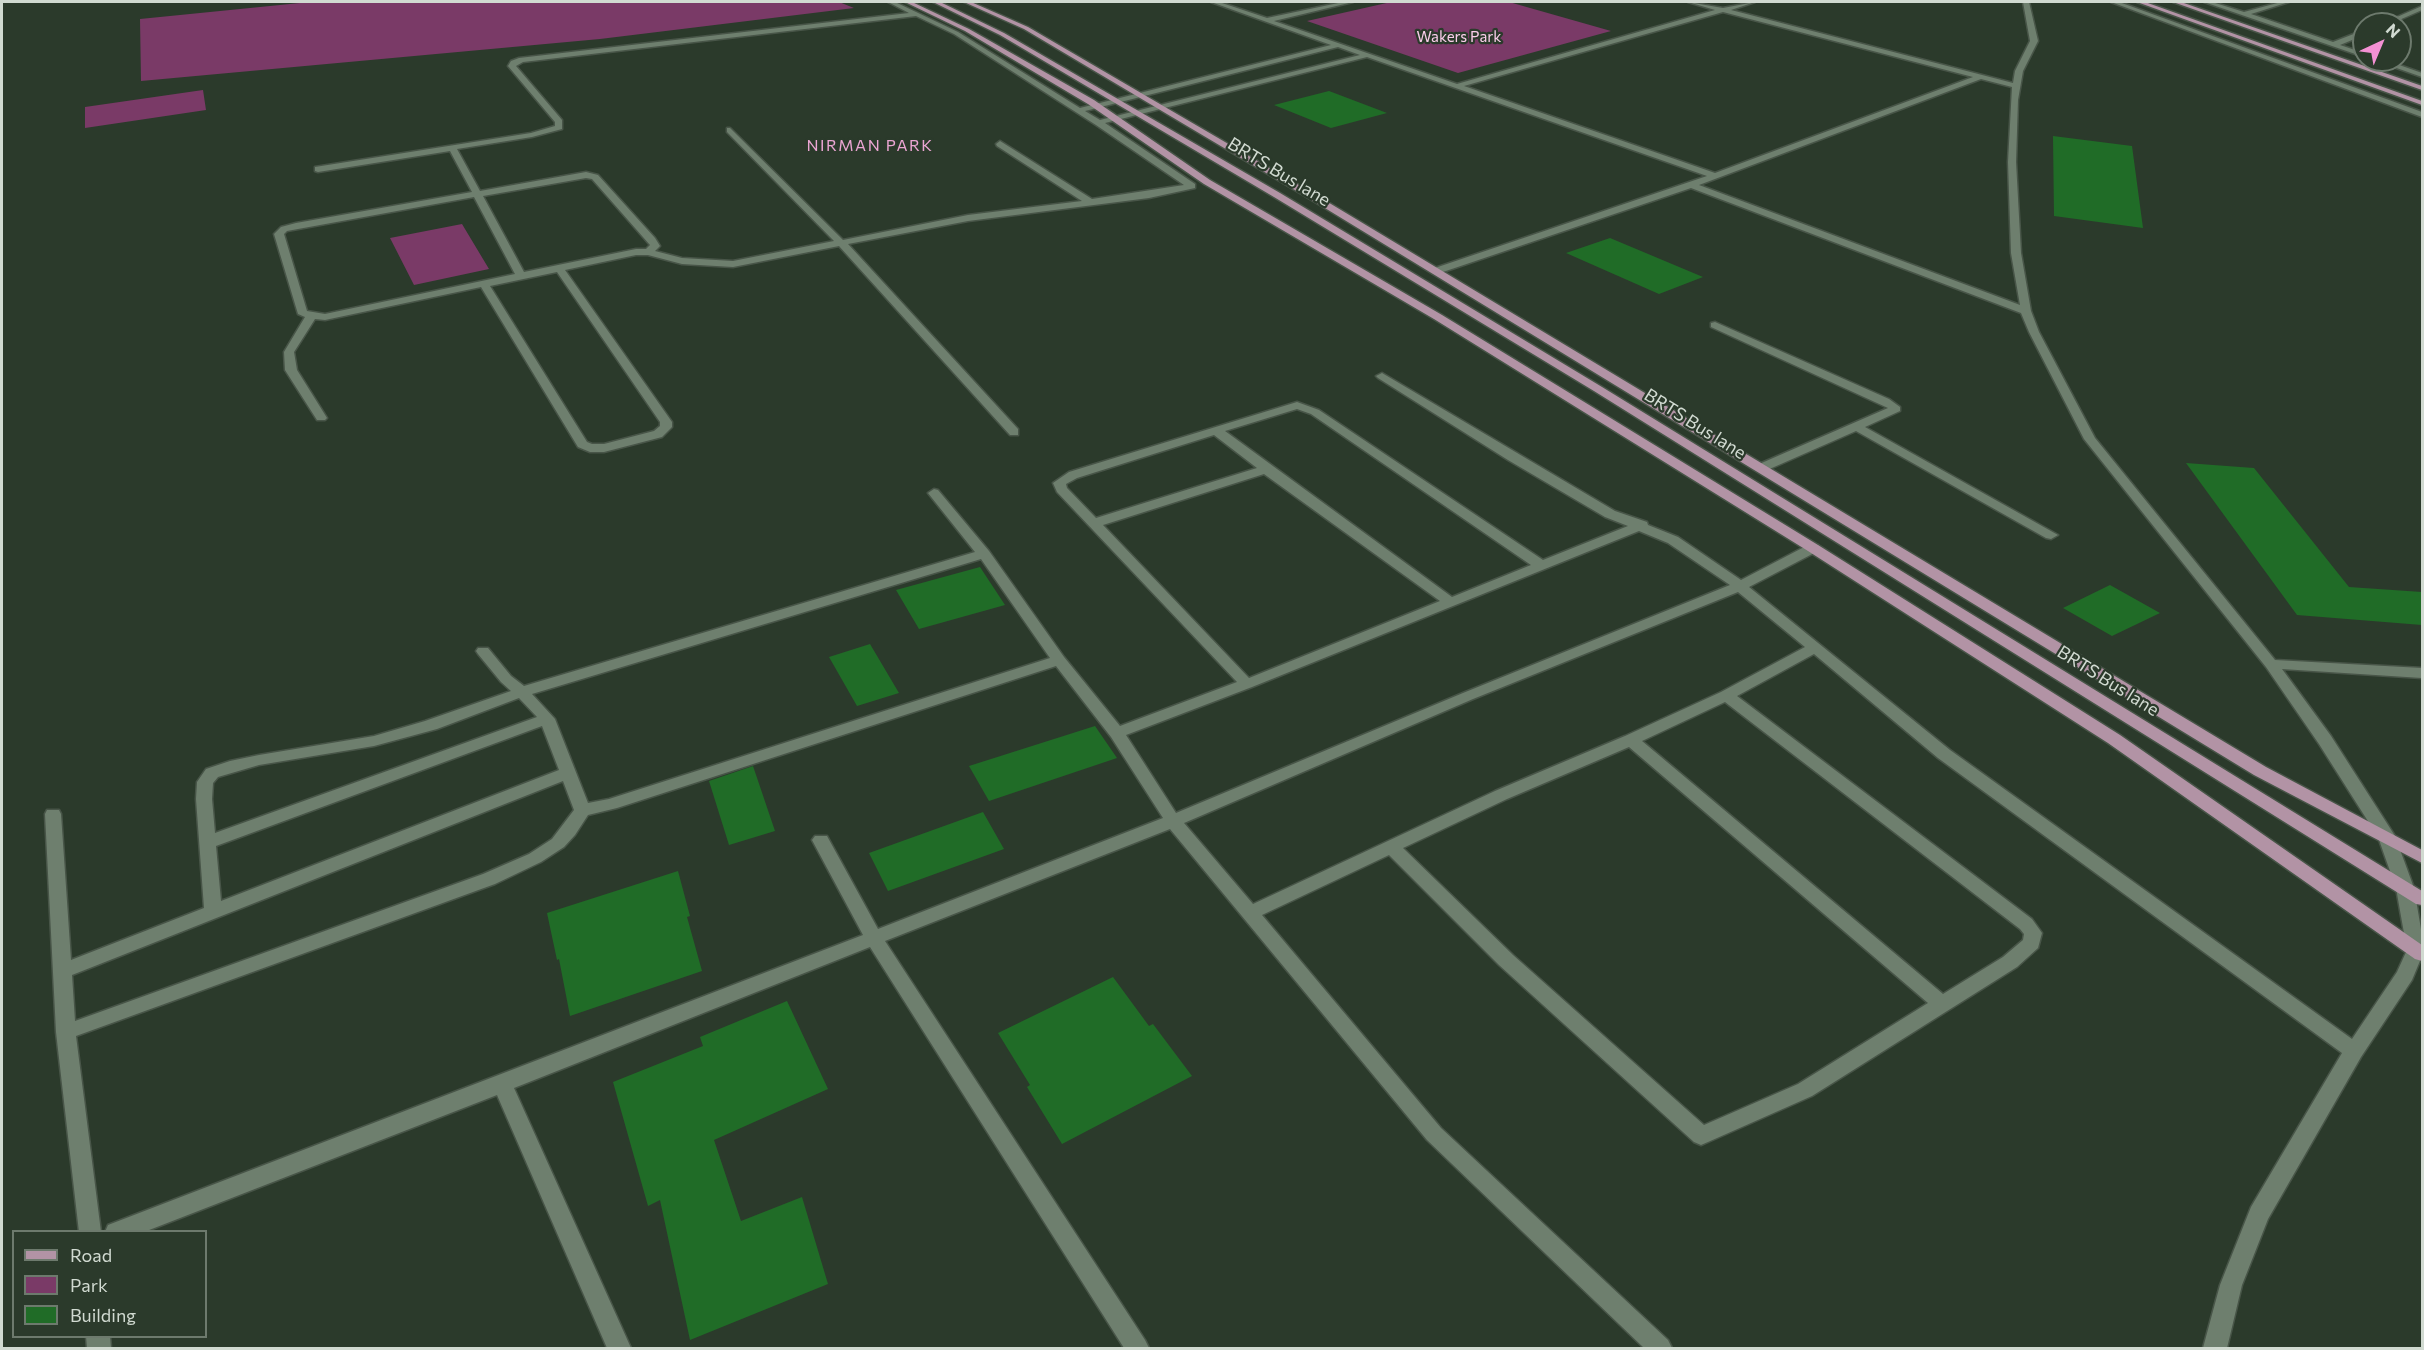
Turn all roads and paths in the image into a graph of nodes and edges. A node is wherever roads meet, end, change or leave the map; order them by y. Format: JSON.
{"nodes":[{"id":1,"x":891,"y":2,"type":"edge"},
{"id":2,"x":908,"y":2,"type":"edge"},
{"id":3,"x":967,"y":2,"type":"edge"},
{"id":4,"x":1214,"y":2,"type":"edge"},
{"id":5,"x":1350,"y":2,"type":"edge"},
{"id":6,"x":1691,"y":2,"type":"edge"},
{"id":7,"x":1752,"y":2,"type":"edge"},
{"id":8,"x":2026,"y":2,"type":"edge"},
{"id":9,"x":2114,"y":2,"type":"edge"},
{"id":10,"x":2140,"y":2,"type":"edge"},
{"id":11,"x":2176,"y":2,"type":"edge"},
{"id":12,"x":2207,"y":2,"type":"edge"},
{"id":13,"x":2286,"y":2,"type":"edge"},
{"id":14,"x":933,"y":7,"type":"edge"},
{"id":15,"x":1723,"y":10,"type":"junction"},
{"id":16,"x":918,"y":14,"type":"junction"},
{"id":17,"x":2245,"y":14,"type":"junction"},
{"id":18,"x":1267,"y":20,"type":"junction"},
{"id":19,"x":2352,"y":37,"type":"edge"},
{"id":20,"x":1340,"y":45,"type":"junction"},
{"id":21,"x":2333,"y":45,"type":"junction"},
{"id":22,"x":2352,"y":51,"type":"edge"},
{"id":23,"x":1368,"y":55,"type":"junction"},
{"id":24,"x":1978,"y":78,"type":"junction"},
{"id":25,"x":1457,"y":86,"type":"junction"},
{"id":26,"x":2016,"y":86,"type":"junction"},
{"id":27,"x":2422,"y":88,"type":"edge"},
{"id":28,"x":1140,"y":96,"type":"junction"},
{"id":29,"x":1117,"y":102,"type":"junction"},
{"id":30,"x":2422,"y":103,"type":"edge"},
{"id":31,"x":1096,"y":106,"type":"junction"},
{"id":32,"x":1163,"y":108,"type":"junction"},
{"id":33,"x":1078,"y":110,"type":"junction"},
{"id":34,"x":1138,"y":114,"type":"junction"},
{"id":35,"x":2422,"y":115,"type":"edge"},
{"id":36,"x":1117,"y":118,"type":"junction"},
{"id":37,"x":1099,"y":123,"type":"junction"},
{"id":38,"x":730,"y":130,"type":"dead end"},
{"id":39,"x":1000,"y":144,"type":"dead end"},
{"id":40,"x":453,"y":148,"type":"junction"},
{"id":41,"x":318,"y":170,"type":"dead end"},
{"id":42,"x":1715,"y":176,"type":"junction"},
{"id":43,"x":1691,"y":185,"type":"junction"},
{"id":44,"x":477,"y":194,"type":"junction"},
{"id":45,"x":1090,"y":202,"type":"junction"},
{"id":46,"x":841,"y":243,"type":"junction"},
{"id":47,"x":648,"y":252,"type":"junction"},
{"id":48,"x":559,"y":268,"type":"junction"},
{"id":49,"x":1436,"y":271,"type":"junction"},
{"id":50,"x":521,"y":276,"type":"junction"},
{"id":51,"x":484,"y":284,"type":"junction"},
{"id":52,"x":2026,"y":311,"type":"junction"},
{"id":53,"x":311,"y":317,"type":"junction"},
{"id":54,"x":1715,"y":325,"type":"dead end"},
{"id":55,"x":1383,"y":376,"type":"dead end"},
{"id":56,"x":321,"y":418,"type":"dead end"},
{"id":57,"x":1857,"y":427,"type":"junction"},
{"id":58,"x":1215,"y":430,"type":"junction"},
{"id":59,"x":1014,"y":432,"type":"dead end"},
{"id":60,"x":1761,"y":468,"type":"junction"},
{"id":61,"x":1266,"y":469,"type":"junction"},
{"id":62,"x":934,"y":493,"type":"dead end"},
{"id":63,"x":1095,"y":523,"type":"junction"},
{"id":64,"x":1642,"y":525,"type":"junction"},
{"id":65,"x":2051,"y":535,"type":"dead end"},
{"id":66,"x":1813,"y":548,"type":"junction"},
{"id":67,"x":984,"y":554,"type":"junction"},
{"id":68,"x":1540,"y":566,"type":"junction"},
{"id":69,"x":1740,"y":586,"type":"junction"},
{"id":70,"x":1450,"y":602,"type":"junction"},
{"id":71,"x":1815,"y":648,"type":"junction"},
{"id":72,"x":483,"y":651,"type":"dead end"},
{"id":73,"x":1059,"y":660,"type":"junction"},
{"id":74,"x":2271,"y":664,"type":"junction"},
{"id":75,"x":2422,"y":673,"type":"edge"},
{"id":76,"x":1246,"y":684,"type":"junction"},
{"id":77,"x":522,"y":692,"type":"junction"},
{"id":78,"x":1726,"y":695,"type":"junction"},
{"id":79,"x":547,"y":718,"type":"junction"},
{"id":80,"x":1117,"y":733,"type":"junction"},
{"id":81,"x":1631,"y":740,"type":"junction"},
{"id":82,"x":568,"y":772,"type":"junction"},
{"id":83,"x":582,"y":810,"type":"junction"},
{"id":84,"x":53,"y":814,"type":"dead end"},
{"id":85,"x":1173,"y":821,"type":"junction"},
{"id":86,"x":2386,"y":836,"type":"junction"},
{"id":87,"x":821,"y":840,"type":"dead end"},
{"id":88,"x":207,"y":843,"type":"junction"},
{"id":89,"x":1391,"y":846,"type":"junction"},
{"id":90,"x":2422,"y":857,"type":"edge"},
{"id":91,"x":2405,"y":888,"type":"junction"},
{"id":92,"x":2422,"y":899,"type":"edge"},
{"id":93,"x":213,"y":912,"type":"junction"},
{"id":94,"x":1251,"y":913,"type":"junction"},
{"id":95,"x":874,"y":939,"type":"junction"},
{"id":96,"x":2419,"y":952,"type":"edge"},
{"id":97,"x":62,"y":971,"type":"junction"},
{"id":98,"x":1943,"y":1005,"type":"junction"},
{"id":99,"x":66,"y":1032,"type":"junction"},
{"id":100,"x":2354,"y":1051,"type":"junction"},
{"id":101,"x":502,"y":1084,"type":"junction"},
{"id":102,"x":90,"y":1230,"type":"edge"},
{"id":103,"x":121,"y":1230,"type":"edge"},
{"id":104,"x":619,"y":1348,"type":"edge"},
{"id":105,"x":1137,"y":1348,"type":"edge"},
{"id":106,"x":1660,"y":1348,"type":"edge"},
{"id":107,"x":2215,"y":1348,"type":"edge"}],
"edges":[{"from":1,"to":16,"type":"street"},
{"from":2,"to":14,"type":"main road"},
{"from":3,"to":28,"type":"main road"},
{"from":4,"to":18,"type":"street"},
{"from":5,"to":18,"type":"street"},
{"from":6,"to":15,"type":"street"},
{"from":7,"to":15,"type":"street"},
{"from":8,"to":26,"type":"street"},
{"from":9,"to":35,"type":"street"},
{"from":10,"to":30,"type":"main road"},
{"from":11,"to":27,"type":"main road"},
{"from":12,"to":17,"type":"street"},
{"from":13,"to":17,"type":"street"},
{"from":14,"to":16,"type":"street"},
{"from":14,"to":29,"type":"main road","name":"BRTS Bus lane"},
{"from":14,"to":31,"type":"main road"},
{"from":15,"to":24,"type":"street"},
{"from":15,"to":25,"type":"street"},
{"from":16,"to":33,"type":"street"},
{"from":16,"to":40,"type":"street"},
{"from":17,"to":21,"type":"street"},
{"from":18,"to":20,"type":"street"},
{"from":19,"to":21,"type":"street"},
{"from":20,"to":23,"type":"street"},
{"from":20,"to":28,"type":"street"},
{"from":21,"to":22,"type":"street"},
{"from":23,"to":25,"type":"street"},
{"from":23,"to":32,"type":"street"},
{"from":24,"to":26,"type":"street"},
{"from":24,"to":42,"type":"street"},
{"from":25,"to":42,"type":"street"},
{"from":26,"to":52,"type":"street"},
{"from":28,"to":29,"type":"street"},
{"from":28,"to":32,"type":"main road"},
{"from":29,"to":31,"type":"street"},
{"from":29,"to":34,"type":"main road","name":"BRTS Bus lane"},
{"from":31,"to":33,"type":"street"},
{"from":31,"to":36,"type":"main road"},
{"from":32,"to":34,"type":"street"},
{"from":32,"to":49,"type":"main road"},
{"from":33,"to":37,"type":"street"},
{"from":34,"to":36,"type":"street"},
{"from":34,"to":91,"type":"main road","name":"BRTS Bus lane"},
{"from":36,"to":37,"type":"street"},
{"from":36,"to":66,"type":"main road"},
{"from":37,"to":45,"type":"street"},
{"from":38,"to":46,"type":"street"},
{"from":39,"to":45,"type":"street"},
{"from":40,"to":41,"type":"street"},
{"from":40,"to":44,"type":"street"},
{"from":42,"to":43,"type":"street"},
{"from":43,"to":49,"type":"street"},
{"from":43,"to":52,"type":"street"},
{"from":44,"to":47,"type":"street"},
{"from":44,"to":50,"type":"street"},
{"from":44,"to":53,"type":"street"},
{"from":45,"to":46,"type":"street"},
{"from":46,"to":47,"type":"street"},
{"from":46,"to":59,"type":"street"},
{"from":47,"to":48,"type":"street"},
{"from":48,"to":50,"type":"street"},
{"from":48,"to":51,"type":"street"},
{"from":49,"to":60,"type":"main road"},
{"from":50,"to":51,"type":"street"},
{"from":51,"to":53,"type":"street"},
{"from":52,"to":74,"type":"street"},
{"from":53,"to":56,"type":"street"},
{"from":54,"to":57,"type":"street"},
{"from":55,"to":64,"type":"street"},
{"from":57,"to":60,"type":"street"},
{"from":57,"to":65,"type":"street"},
{"from":58,"to":61,"type":"street"},
{"from":58,"to":63,"type":"street"},
{"from":58,"to":68,"type":"street"},
{"from":60,"to":86,"type":"main road"},
{"from":61,"to":63,"type":"street"},
{"from":61,"to":70,"type":"street"},
{"from":62,"to":67,"type":"street"},
{"from":63,"to":76,"type":"street"},
{"from":64,"to":68,"type":"street"},
{"from":64,"to":69,"type":"street"},
{"from":66,"to":69,"type":"street"},
{"from":66,"to":96,"type":"main road"},
{"from":67,"to":73,"type":"street"},
{"from":67,"to":77,"type":"street"},
{"from":68,"to":70,"type":"street"},
{"from":69,"to":71,"type":"street"},
{"from":69,"to":85,"type":"street"},
{"from":70,"to":76,"type":"street"},
{"from":71,"to":78,"type":"street"},
{"from":71,"to":100,"type":"street"},
{"from":72,"to":77,"type":"street"},
{"from":73,"to":80,"type":"street"},
{"from":73,"to":83,"type":"street"},
{"from":74,"to":75,"type":"street"},
{"from":74,"to":86,"type":"street"},
{"from":76,"to":80,"type":"street"},
{"from":77,"to":79,"type":"street"},
{"from":77,"to":88,"type":"street"},
{"from":78,"to":81,"type":"street"},
{"from":78,"to":98,"type":"street"},
{"from":79,"to":82,"type":"street"},
{"from":79,"to":88,"type":"street"},
{"from":80,"to":85,"type":"street"},
{"from":81,"to":89,"type":"street"},
{"from":81,"to":98,"type":"street"},
{"from":82,"to":83,"type":"street"},
{"from":82,"to":93,"type":"street"},
{"from":83,"to":99,"type":"street"},
{"from":84,"to":97,"type":"street"},
{"from":85,"to":94,"type":"street"},
{"from":85,"to":95,"type":"street"},
{"from":86,"to":90,"type":"main road"},
{"from":86,"to":91,"type":"street"},
{"from":87,"to":95,"type":"street"},
{"from":88,"to":93,"type":"street"},
{"from":89,"to":94,"type":"street"},
{"from":89,"to":98,"type":"street"},
{"from":91,"to":92,"type":"main road","name":"BRTS Bus lane"},
{"from":91,"to":96,"type":"street"},
{"from":93,"to":97,"type":"street"},
{"from":94,"to":106,"type":"street"},
{"from":95,"to":101,"type":"street"},
{"from":95,"to":105,"type":"street"},
{"from":96,"to":100,"type":"street"},
{"from":97,"to":99,"type":"street"},
{"from":99,"to":102,"type":"street"},
{"from":100,"to":107,"type":"street"},
{"from":101,"to":103,"type":"street"},
{"from":101,"to":104,"type":"street"}]}
